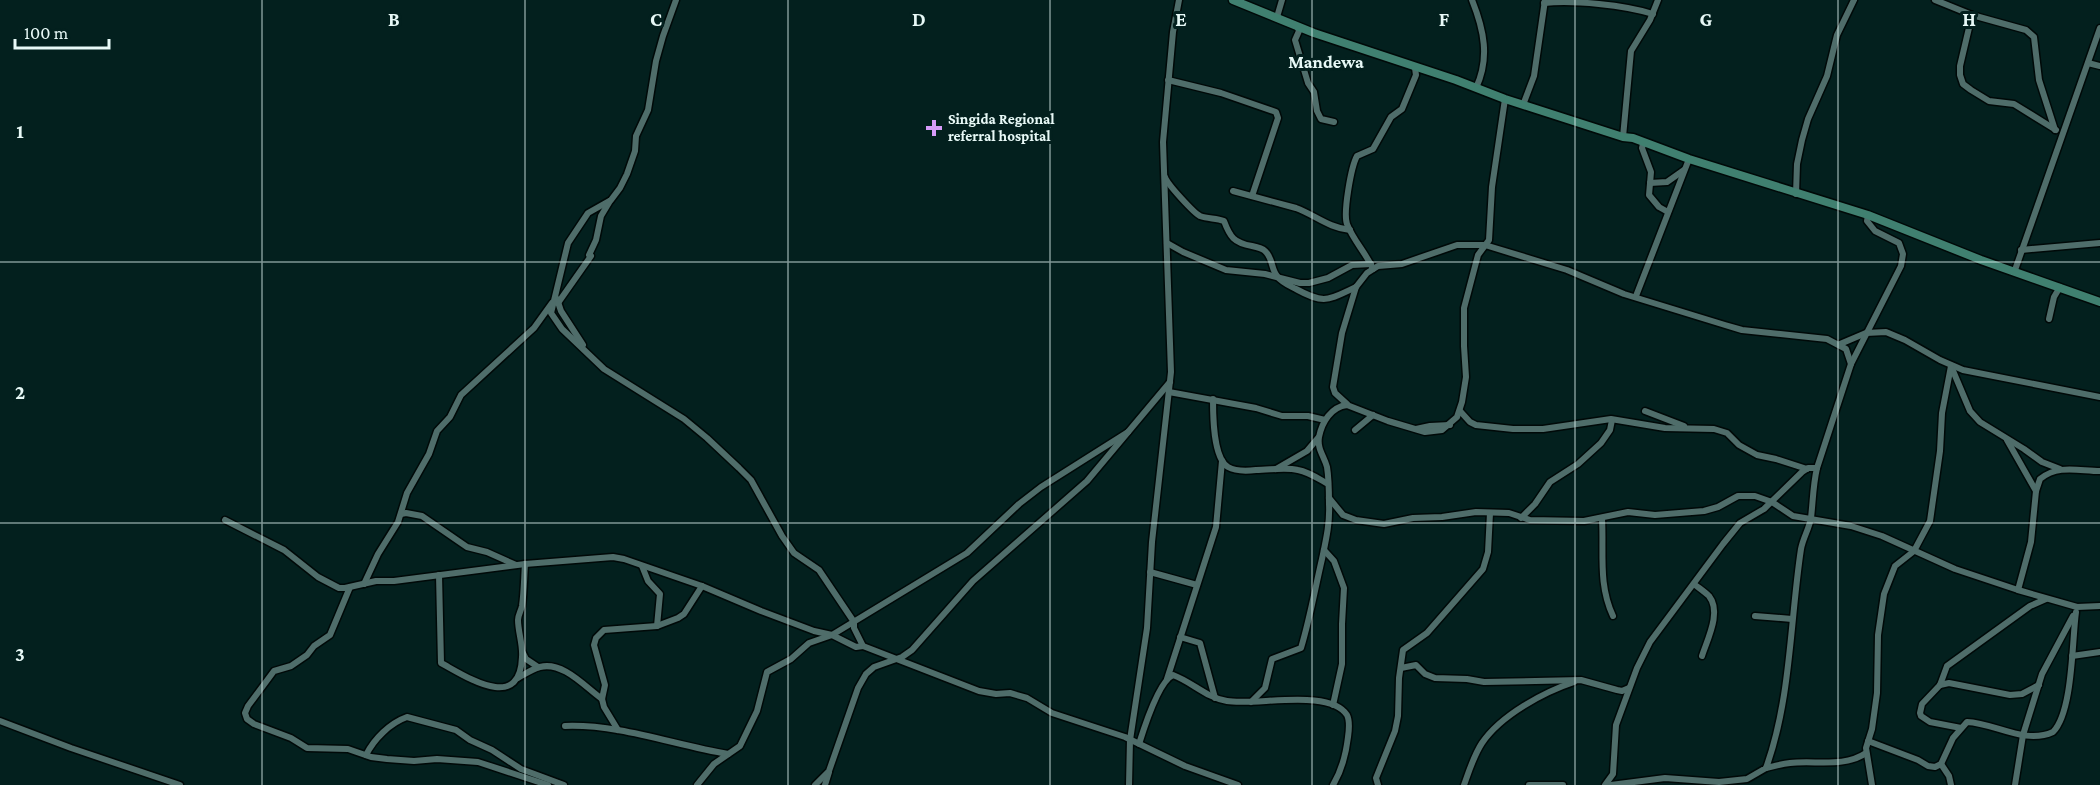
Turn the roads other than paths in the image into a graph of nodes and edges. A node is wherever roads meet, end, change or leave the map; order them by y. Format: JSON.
{"nodes":[{"id":1,"x":676,"y":0,"type":"edge"},
{"id":2,"x":1179,"y":0,"type":"edge"},
{"id":3,"x":1233,"y":0,"type":"edge"},
{"id":4,"x":1282,"y":0,"type":"edge"},
{"id":5,"x":1472,"y":0,"type":"edge"},
{"id":6,"x":1658,"y":0,"type":"edge"},
{"id":7,"x":1854,"y":0,"type":"edge"},
{"id":8,"x":1935,"y":0,"type":"edge"},
{"id":9,"x":1545,"y":2,"type":"edge"},
{"id":10,"x":1653,"y":14,"type":"junction"},
{"id":11,"x":1972,"y":15,"type":"junction"},
{"id":12,"x":1277,"y":17,"type":"junction"},
{"id":13,"x":1297,"y":26,"type":"junction"},
{"id":14,"x":2100,"y":28,"type":"edge"},
{"id":15,"x":2088,"y":63,"type":"junction"},
{"id":16,"x":2100,"y":66,"type":"edge"},
{"id":17,"x":1415,"y":68,"type":"junction"},
{"id":18,"x":1168,"y":80,"type":"junction"},
{"id":19,"x":1476,"y":88,"type":"junction"},
{"id":20,"x":1505,"y":99,"type":"junction"},
{"id":21,"x":1523,"y":105,"type":"junction"},
{"id":22,"x":1334,"y":122,"type":"dead end"},
{"id":23,"x":2055,"y":130,"type":"junction"},
{"id":24,"x":2061,"y":134,"type":"junction"},
{"id":25,"x":1623,"y":137,"type":"junction"},
{"id":26,"x":1643,"y":144,"type":"junction"},
{"id":27,"x":1689,"y":159,"type":"junction"},
{"id":28,"x":1685,"y":170,"type":"junction"},
{"id":29,"x":1163,"y":174,"type":"junction"},
{"id":30,"x":1650,"y":183,"type":"junction"},
{"id":31,"x":1233,"y":191,"type":"dead end"},
{"id":32,"x":1796,"y":194,"type":"junction"},
{"id":33,"x":1252,"y":196,"type":"junction"},
{"id":34,"x":611,"y":200,"type":"junction"},
{"id":35,"x":1668,"y":212,"type":"junction"},
{"id":36,"x":1868,"y":215,"type":"junction"},
{"id":37,"x":1350,"y":230,"type":"junction"},
{"id":38,"x":1167,"y":243,"type":"junction"},
{"id":39,"x":2100,"y":243,"type":"edge"},
{"id":40,"x":1485,"y":245,"type":"junction"},
{"id":41,"x":2022,"y":250,"type":"junction"},
{"id":42,"x":1372,"y":266,"type":"junction"},
{"id":43,"x":2015,"y":270,"type":"junction"},
{"id":44,"x":1278,"y":277,"type":"junction"},
{"id":45,"x":1356,"y":287,"type":"junction"},
{"id":46,"x":2060,"y":287,"type":"junction"},
{"id":47,"x":1636,"y":296,"type":"junction"},
{"id":48,"x":2100,"y":302,"type":"edge"},
{"id":49,"x":555,"y":303,"type":"junction"},
{"id":50,"x":2049,"y":319,"type":"dead end"},
{"id":51,"x":1866,"y":333,"type":"junction"},
{"id":52,"x":1839,"y":344,"type":"junction"},
{"id":53,"x":1851,"y":364,"type":"junction"},
{"id":54,"x":1951,"y":366,"type":"junction"},
{"id":55,"x":1170,"y":382,"type":"junction"},
{"id":56,"x":1169,"y":392,"type":"junction"},
{"id":57,"x":2100,"y":397,"type":"edge"},
{"id":58,"x":1213,"y":399,"type":"junction"},
{"id":59,"x":1349,"y":405,"type":"junction"},
{"id":60,"x":1460,"y":411,"type":"junction"},
{"id":61,"x":1645,"y":411,"type":"dead end"},
{"id":62,"x":1373,"y":415,"type":"junction"},
{"id":63,"x":1325,"y":420,"type":"junction"},
{"id":64,"x":1612,"y":420,"type":"junction"},
{"id":65,"x":1621,"y":421,"type":"junction"},
{"id":66,"x":1690,"y":428,"type":"junction"},
{"id":67,"x":1355,"y":430,"type":"dead end"},
{"id":68,"x":1610,"y":430,"type":"junction"},
{"id":69,"x":1128,"y":432,"type":"junction"},
{"id":70,"x":1319,"y":438,"type":"junction"},
{"id":71,"x":2007,"y":440,"type":"junction"},
{"id":72,"x":1222,"y":461,"type":"junction"},
{"id":73,"x":1817,"y":468,"type":"junction"},
{"id":74,"x":1275,"y":469,"type":"junction"},
{"id":75,"x":1806,"y":469,"type":"junction"},
{"id":76,"x":2061,"y":469,"type":"junction"},
{"id":77,"x":2100,"y":471,"type":"edge"},
{"id":78,"x":1328,"y":484,"type":"junction"},
{"id":79,"x":2036,"y":490,"type":"junction"},
{"id":80,"x":1329,"y":498,"type":"junction"},
{"id":81,"x":1772,"y":502,"type":"junction"},
{"id":82,"x":1490,"y":513,"type":"junction"},
{"id":83,"x":401,"y":514,"type":"junction"},
{"id":84,"x":1521,"y":518,"type":"junction"},
{"id":85,"x":1602,"y":519,"type":"junction"},
{"id":86,"x":1810,"y":519,"type":"junction"},
{"id":87,"x":225,"y":520,"type":"dead end"},
{"id":88,"x":1324,"y":550,"type":"junction"},
{"id":89,"x":1914,"y":551,"type":"junction"},
{"id":90,"x":525,"y":564,"type":"junction"},
{"id":91,"x":516,"y":565,"type":"junction"},
{"id":92,"x":642,"y":566,"type":"junction"},
{"id":93,"x":1150,"y":572,"type":"junction"},
{"id":94,"x":439,"y":575,"type":"junction"},
{"id":95,"x":364,"y":584,"type":"junction"},
{"id":96,"x":1694,"y":584,"type":"junction"},
{"id":97,"x":1197,"y":585,"type":"junction"},
{"id":98,"x":702,"y":586,"type":"junction"},
{"id":99,"x":350,"y":587,"type":"junction"},
{"id":100,"x":2018,"y":590,"type":"junction"},
{"id":101,"x":2047,"y":599,"type":"junction"},
{"id":102,"x":2100,"y":606,"type":"edge"},
{"id":103,"x":2085,"y":607,"type":"junction"},
{"id":104,"x":2076,"y":612,"type":"junction"},
{"id":105,"x":1613,"y":616,"type":"dead end"},
{"id":106,"x":1755,"y":616,"type":"dead end"},
{"id":107,"x":1792,"y":619,"type":"junction"},
{"id":108,"x":854,"y":622,"type":"junction"},
{"id":109,"x":657,"y":626,"type":"junction"},
{"id":110,"x":832,"y":635,"type":"junction"},
{"id":111,"x":1180,"y":637,"type":"junction"},
{"id":112,"x":863,"y":646,"type":"junction"},
{"id":113,"x":2100,"y":652,"type":"edge"},
{"id":114,"x":522,"y":653,"type":"junction"},
{"id":115,"x":2072,"y":656,"type":"junction"},
{"id":116,"x":1702,"y":657,"type":"dead end"},
{"id":117,"x":898,"y":658,"type":"junction"},
{"id":118,"x":538,"y":667,"type":"junction"},
{"id":119,"x":1401,"y":668,"type":"junction"},
{"id":120,"x":517,"y":678,"type":"junction"},
{"id":121,"x":1167,"y":679,"type":"junction"},
{"id":122,"x":1581,"y":680,"type":"junction"},
{"id":123,"x":1940,"y":685,"type":"junction"},
{"id":124,"x":2039,"y":685,"type":"junction"},
{"id":125,"x":1629,"y":688,"type":"junction"},
{"id":126,"x":1215,"y":698,"type":"junction"},
{"id":127,"x":602,"y":699,"type":"junction"},
{"id":128,"x":1251,"y":702,"type":"junction"},
{"id":129,"x":1333,"y":705,"type":"junction"},
{"id":130,"x":0,"y":721,"type":"edge"},
{"id":131,"x":565,"y":726,"type":"dead end"},
{"id":132,"x":1960,"y":728,"type":"junction"},
{"id":133,"x":618,"y":730,"type":"junction"},
{"id":134,"x":2023,"y":735,"type":"junction"},
{"id":135,"x":1130,"y":740,"type":"junction"},
{"id":136,"x":1868,"y":741,"type":"junction"},
{"id":137,"x":1139,"y":744,"type":"junction"},
{"id":138,"x":1866,"y":753,"type":"junction"},
{"id":139,"x":729,"y":754,"type":"junction"},
{"id":140,"x":366,"y":755,"type":"junction"},
{"id":141,"x":1941,"y":764,"type":"junction"},
{"id":142,"x":1766,"y":768,"type":"junction"},
{"id":143,"x":829,"y":771,"type":"junction"},
{"id":144,"x":171,"y":784,"type":"edge"},
{"id":145,"x":1719,"y":784,"type":"edge"},
{"id":146,"x":180,"y":785,"type":"edge"},
{"id":147,"x":549,"y":785,"type":"edge"},
{"id":148,"x":564,"y":785,"type":"edge"},
{"id":149,"x":697,"y":785,"type":"edge"},
{"id":150,"x":815,"y":785,"type":"edge"},
{"id":151,"x":825,"y":785,"type":"edge"},
{"id":152,"x":1129,"y":785,"type":"edge"},
{"id":153,"x":1238,"y":785,"type":"edge"},
{"id":154,"x":1334,"y":785,"type":"edge"},
{"id":155,"x":1378,"y":785,"type":"edge"},
{"id":156,"x":1464,"y":785,"type":"edge"},
{"id":157,"x":1529,"y":785,"type":"edge"},
{"id":158,"x":1563,"y":785,"type":"edge"},
{"id":159,"x":1605,"y":785,"type":"edge"},
{"id":160,"x":1611,"y":785,"type":"edge"},
{"id":161,"x":1872,"y":785,"type":"edge"},
{"id":162,"x":1950,"y":785,"type":"edge"},
{"id":163,"x":2015,"y":785,"type":"edge"}],
"edges":[{"from":1,"to":34,"type":"street"},
{"from":2,"to":18,"type":"street"},
{"from":3,"to":12,"type":"main road"},
{"from":4,"to":12,"type":"street"},
{"from":5,"to":19,"type":"street"},
{"from":6,"to":10,"type":"street"},
{"from":7,"to":32,"type":"street"},
{"from":8,"to":11,"type":"street"},
{"from":9,"to":10,"type":"street"},
{"from":9,"to":21,"type":"street"},
{"from":10,"to":25,"type":"street"},
{"from":11,"to":23,"type":"street"},
{"from":11,"to":23,"type":"street"},
{"from":12,"to":13,"type":"main road"},
{"from":13,"to":17,"type":"main road"},
{"from":13,"to":22,"type":"street"},
{"from":14,"to":15,"type":"street"},
{"from":15,"to":16,"type":"street"},
{"from":15,"to":24,"type":"street"},
{"from":17,"to":19,"type":"main road"},
{"from":17,"to":37,"type":"street"},
{"from":18,"to":29,"type":"street"},
{"from":18,"to":33,"type":"street"},
{"from":19,"to":20,"type":"main road"},
{"from":20,"to":21,"type":"main road"},
{"from":20,"to":40,"type":"street"},
{"from":21,"to":25,"type":"main road"},
{"from":23,"to":24,"type":"street"},
{"from":24,"to":41,"type":"street"},
{"from":25,"to":26,"type":"main road"},
{"from":26,"to":27,"type":"main road"},
{"from":26,"to":30,"type":"street"},
{"from":27,"to":28,"type":"street"},
{"from":27,"to":32,"type":"main road"},
{"from":28,"to":30,"type":"street"},
{"from":28,"to":35,"type":"street"},
{"from":29,"to":38,"type":"street"},
{"from":29,"to":44,"type":"street"},
{"from":30,"to":35,"type":"street"},
{"from":31,"to":33,"type":"street"},
{"from":32,"to":36,"type":"main road"},
{"from":33,"to":37,"type":"street"},
{"from":34,"to":49,"type":"street"},
{"from":34,"to":49,"type":"street"},
{"from":35,"to":47,"type":"street"},
{"from":36,"to":43,"type":"main road"},
{"from":36,"to":51,"type":"street"},
{"from":37,"to":42,"type":"street"},
{"from":38,"to":44,"type":"street"},
{"from":38,"to":55,"type":"street"},
{"from":39,"to":41,"type":"street"},
{"from":40,"to":42,"type":"street"},
{"from":40,"to":47,"type":"street"},
{"from":40,"to":60,"type":"street"},
{"from":41,"to":43,"type":"street"},
{"from":42,"to":44,"type":"street"},
{"from":42,"to":45,"type":"street"},
{"from":43,"to":46,"type":"main road"},
{"from":44,"to":45,"type":"street"},
{"from":45,"to":59,"type":"street"},
{"from":46,"to":48,"type":"main road"},
{"from":46,"to":50,"type":"street"},
{"from":47,"to":52,"type":"street"},
{"from":49,"to":83,"type":"street"},
{"from":49,"to":108,"type":"street"},
{"from":51,"to":52,"type":"street"},
{"from":51,"to":53,"type":"street"},
{"from":51,"to":54,"type":"street"},
{"from":52,"to":53,"type":"street"},
{"from":53,"to":73,"type":"street"},
{"from":54,"to":57,"type":"street"},
{"from":54,"to":71,"type":"street"},
{"from":54,"to":89,"type":"street"},
{"from":55,"to":56,"type":"street"},
{"from":55,"to":69,"type":"street"},
{"from":56,"to":58,"type":"street"},
{"from":56,"to":93,"type":"street"},
{"from":58,"to":63,"type":"street"},
{"from":58,"to":72,"type":"street"},
{"from":59,"to":62,"type":"street"},
{"from":59,"to":63,"type":"street"},
{"from":60,"to":62,"type":"street"},
{"from":60,"to":64,"type":"street"},
{"from":61,"to":66,"type":"street"},
{"from":62,"to":67,"type":"street"},
{"from":63,"to":70,"type":"street"},
{"from":64,"to":65,"type":"street"},
{"from":64,"to":68,"type":"street"},
{"from":65,"to":66,"type":"street"},
{"from":65,"to":68,"type":"street"},
{"from":66,"to":75,"type":"street"},
{"from":68,"to":84,"type":"street"},
{"from":69,"to":108,"type":"street"},
{"from":69,"to":117,"type":"street"},
{"from":70,"to":74,"type":"street"},
{"from":70,"to":78,"type":"street"},
{"from":71,"to":76,"type":"street"},
{"from":71,"to":79,"type":"street"},
{"from":72,"to":74,"type":"street"},
{"from":72,"to":97,"type":"street"},
{"from":73,"to":75,"type":"street"},
{"from":73,"to":86,"type":"street"},
{"from":74,"to":78,"type":"street"},
{"from":75,"to":81,"type":"street"},
{"from":76,"to":77,"type":"street"},
{"from":76,"to":79,"type":"street"},
{"from":78,"to":80,"type":"street"},
{"from":79,"to":100,"type":"street"},
{"from":80,"to":82,"type":"street"},
{"from":80,"to":88,"type":"street"},
{"from":81,"to":85,"type":"street"},
{"from":81,"to":86,"type":"street"},
{"from":81,"to":96,"type":"street"},
{"from":82,"to":84,"type":"street"},
{"from":82,"to":119,"type":"street"},
{"from":83,"to":91,"type":"street"},
{"from":83,"to":95,"type":"street"},
{"from":84,"to":85,"type":"street"},
{"from":85,"to":105,"type":"street"},
{"from":86,"to":89,"type":"street"},
{"from":86,"to":107,"type":"street"},
{"from":87,"to":99,"type":"street"},
{"from":88,"to":128,"type":"street"},
{"from":88,"to":129,"type":"street"},
{"from":89,"to":100,"type":"street"},
{"from":89,"to":136,"type":"street"},
{"from":90,"to":91,"type":"street"},
{"from":90,"to":92,"type":"street"},
{"from":90,"to":114,"type":"street"},
{"from":91,"to":94,"type":"street"},
{"from":92,"to":98,"type":"street"},
{"from":92,"to":109,"type":"street"},
{"from":93,"to":97,"type":"street"},
{"from":93,"to":135,"type":"street"},
{"from":94,"to":95,"type":"street"},
{"from":94,"to":120,"type":"street"},
{"from":95,"to":99,"type":"street"},
{"from":96,"to":116,"type":"street"},
{"from":96,"to":125,"type":"street"},
{"from":97,"to":111,"type":"street"},
{"from":98,"to":109,"type":"street"},
{"from":98,"to":110,"type":"street"},
{"from":99,"to":140,"type":"street"},
{"from":100,"to":101,"type":"street"},
{"from":101,"to":103,"type":"street"},
{"from":101,"to":123,"type":"street"},
{"from":102,"to":103,"type":"street"},
{"from":103,"to":104,"type":"street"},
{"from":104,"to":115,"type":"street"},
{"from":104,"to":124,"type":"street"},
{"from":106,"to":107,"type":"street"},
{"from":107,"to":142,"type":"street"},
{"from":108,"to":110,"type":"street"},
{"from":108,"to":112,"type":"street"},
{"from":109,"to":127,"type":"street"},
{"from":110,"to":112,"type":"street"},
{"from":110,"to":139,"type":"street"},
{"from":111,"to":121,"type":"street"},
{"from":111,"to":126,"type":"street"},
{"from":112,"to":117,"type":"street"},
{"from":113,"to":115,"type":"street"},
{"from":114,"to":118,"type":"street"},
{"from":114,"to":120,"type":"street"},
{"from":115,"to":134,"type":"street"},
{"from":117,"to":135,"type":"street"},
{"from":117,"to":143,"type":"street"},
{"from":118,"to":120,"type":"street"},
{"from":118,"to":127,"type":"street"},
{"from":119,"to":122,"type":"street"},
{"from":119,"to":155,"type":"street"},
{"from":121,"to":126,"type":"street"},
{"from":121,"to":137,"type":"street"},
{"from":122,"to":125,"type":"street"},
{"from":122,"to":156,"type":"street"},
{"from":123,"to":124,"type":"street"},
{"from":123,"to":132,"type":"street"},
{"from":124,"to":134,"type":"street"},
{"from":125,"to":159,"type":"street"},
{"from":126,"to":128,"type":"street"},
{"from":127,"to":133,"type":"street"},
{"from":128,"to":129,"type":"street"},
{"from":129,"to":154,"type":"street"},
{"from":130,"to":144,"type":"street"},
{"from":131,"to":133,"type":"street"},
{"from":132,"to":134,"type":"street"},
{"from":132,"to":141,"type":"street"},
{"from":133,"to":139,"type":"street"},
{"from":134,"to":163,"type":"street"},
{"from":135,"to":137,"type":"street"},
{"from":135,"to":152,"type":"street"},
{"from":136,"to":138,"type":"street"},
{"from":136,"to":141,"type":"street"},
{"from":137,"to":153,"type":"street"},
{"from":138,"to":142,"type":"street"},
{"from":138,"to":161,"type":"street"},
{"from":139,"to":149,"type":"street"},
{"from":140,"to":147,"type":"street"},
{"from":140,"to":148,"type":"street"},
{"from":141,"to":162,"type":"street"},
{"from":142,"to":145,"type":"street"},
{"from":143,"to":150,"type":"street"},
{"from":143,"to":151,"type":"street"},
{"from":144,"to":146,"type":"street"},
{"from":145,"to":160,"type":"street"},
{"from":157,"to":158,"type":"street"}]}
